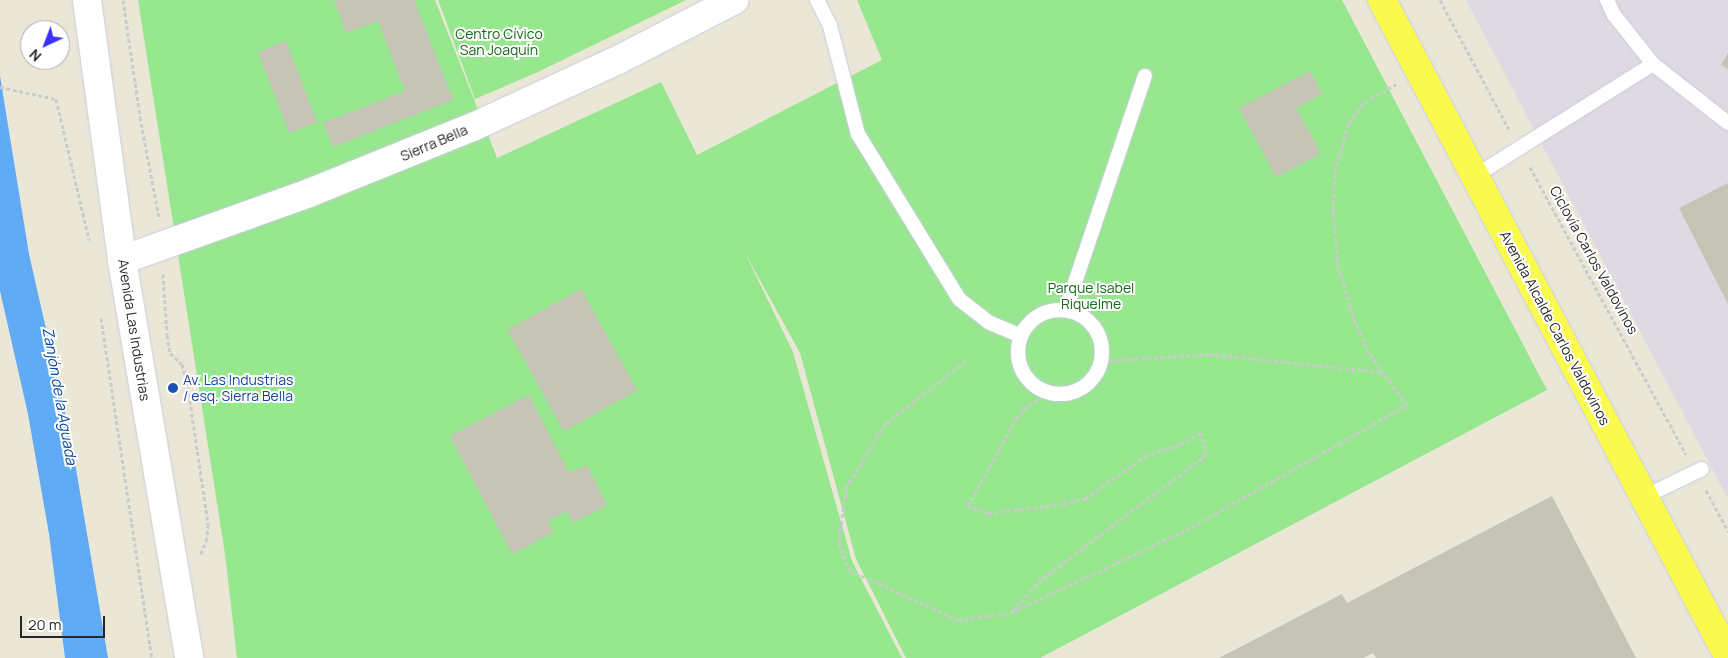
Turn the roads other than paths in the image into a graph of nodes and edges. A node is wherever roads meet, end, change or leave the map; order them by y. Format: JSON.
{"nodes":[{"id":1,"x":87,"y":0,"type":"edge"},
{"id":2,"x":734,"y":0,"type":"edge"},
{"id":3,"x":817,"y":0,"type":"edge"},
{"id":4,"x":1382,"y":0,"type":"edge"},
{"id":5,"x":1607,"y":0,"type":"edge"},
{"id":6,"x":1653,"y":64,"type":"junction"},
{"id":7,"x":1146,"y":76,"type":"dead end"},
{"id":8,"x":1728,"y":123,"type":"edge"},
{"id":9,"x":1475,"y":176,"type":"junction"},
{"id":10,"x":122,"y":260,"type":"junction"},
{"id":11,"x":1066,"y":309,"type":"junction"},
{"id":12,"x":1021,"y":336,"type":"junction"},
{"id":13,"x":1699,"y":470,"type":"road end"},
{"id":14,"x":1644,"y":497,"type":"junction"},
{"id":15,"x":1728,"y":656,"type":"edge"},
{"id":16,"x":189,"y":658,"type":"edge"}],
"edges":[{"from":1,"to":10,"type":"main road","name":"Avenida Las Industrias"},
{"from":2,"to":10,"type":"main road","name":"Sierra Bella"},
{"from":3,"to":12,"type":"lane"},
{"from":4,"to":9,"type":"main road","name":"Avenida Alcalde Carlos Valdovinos"},
{"from":5,"to":6,"type":"lane"},
{"from":6,"to":8,"type":"lane"},
{"from":6,"to":9,"type":"lane"},
{"from":7,"to":11,"type":"lane"},
{"from":9,"to":14,"type":"main road","name":"Avenida Alcalde Carlos Valdovinos"},
{"from":10,"to":16,"type":"main road","name":"Avenida Las Industrias"},
{"from":11,"to":12,"type":"lane"},
{"from":11,"to":12,"type":"lane"},
{"from":13,"to":14,"type":"lane"},
{"from":14,"to":15,"type":"main road","name":"Avenida Alcalde Carlos Valdovinos"}]}
